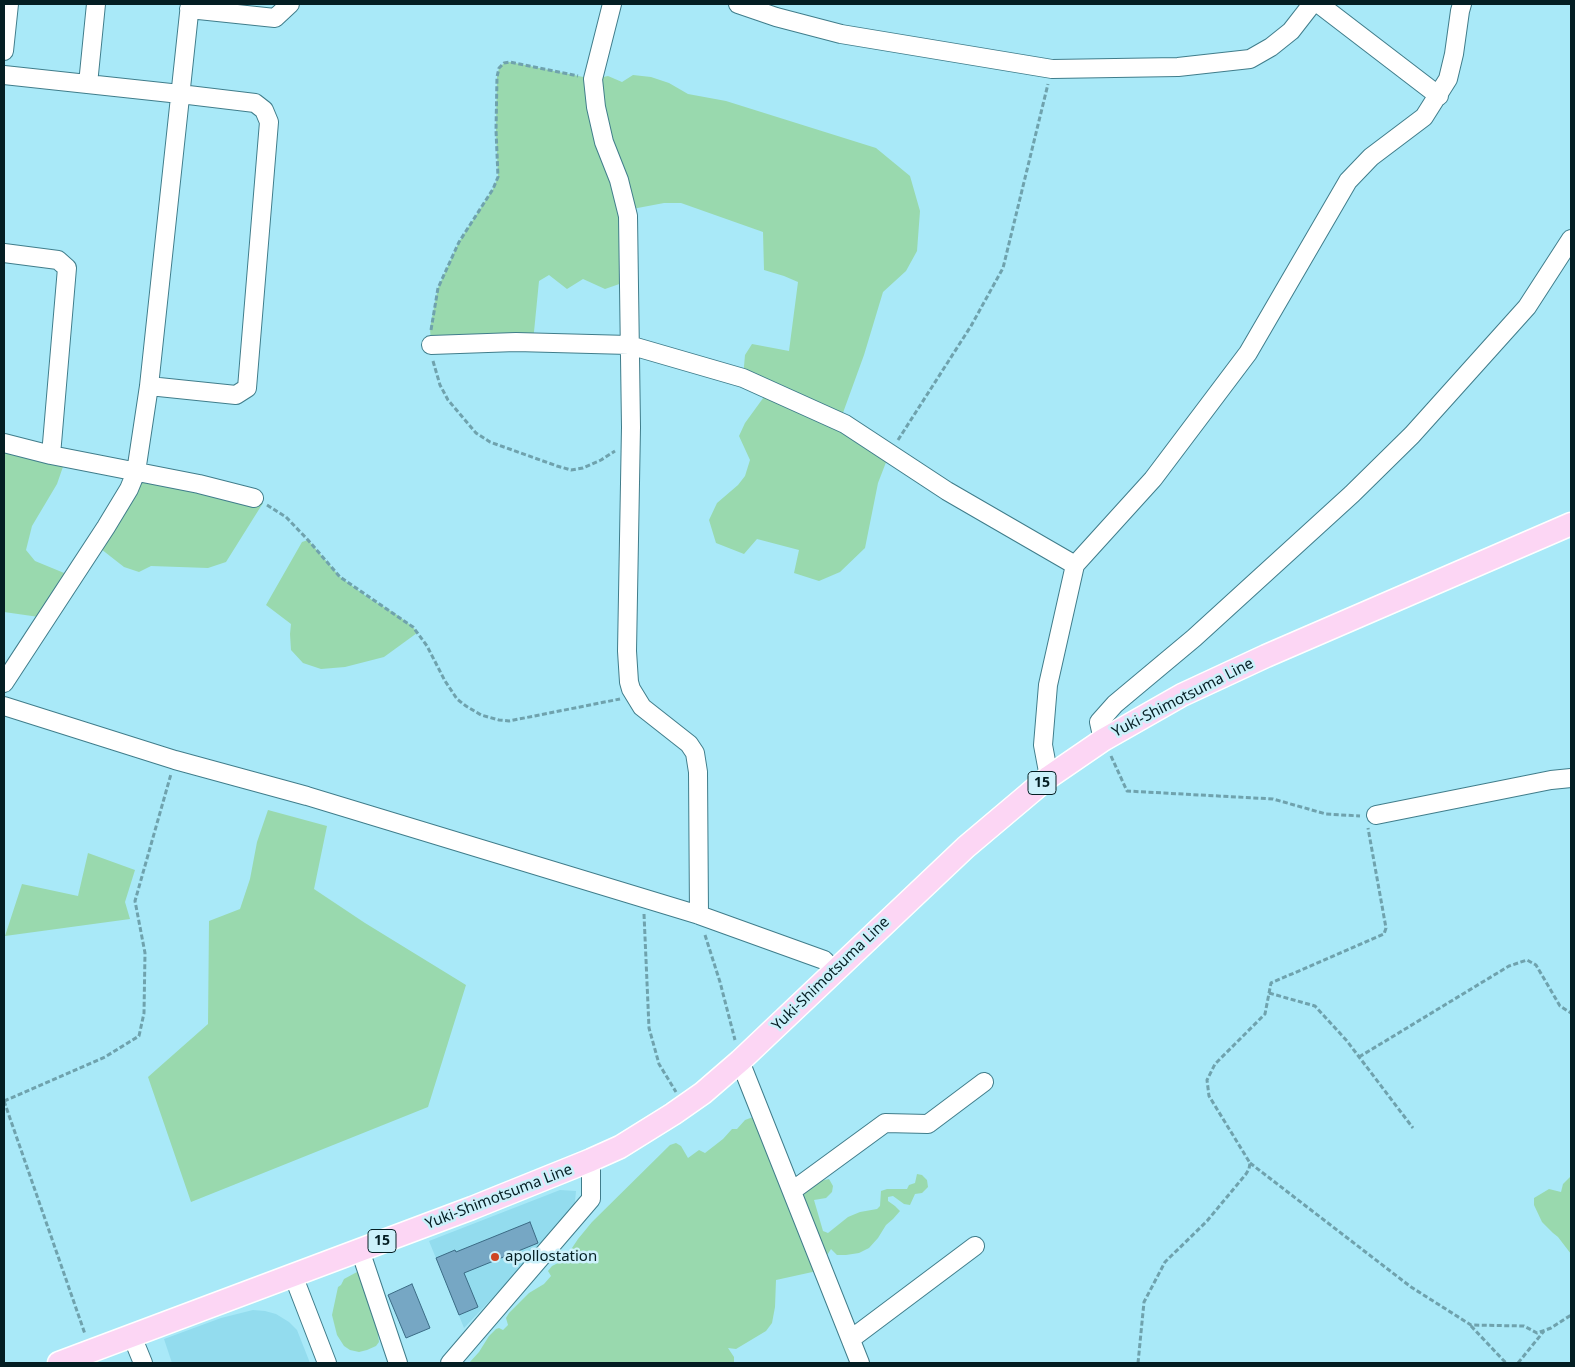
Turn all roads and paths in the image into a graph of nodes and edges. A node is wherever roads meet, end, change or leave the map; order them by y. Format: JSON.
{"nodes":[{"id":1,"x":9,"y":4,"type":"edge"},
{"id":2,"x":96,"y":4,"type":"edge"},
{"id":3,"x":290,"y":4,"type":"edge"},
{"id":4,"x":612,"y":4,"type":"edge"},
{"id":5,"x":738,"y":4,"type":"edge"},
{"id":6,"x":1312,"y":4,"type":"edge"},
{"id":7,"x":1319,"y":4,"type":"edge"},
{"id":8,"x":1462,"y":4,"type":"edge"},
{"id":9,"x":190,"y":6,"type":"edge"},
{"id":10,"x":4,"y":51,"type":"edge"},
{"id":11,"x":1052,"y":69,"type":"junction"},
{"id":12,"x":4,"y":75,"type":"edge"},
{"id":13,"x":593,"y":79,"type":"junction"},
{"id":14,"x":88,"y":84,"type":"junction"},
{"id":15,"x":180,"y":94,"type":"junction"},
{"id":16,"x":1439,"y":96,"type":"junction"},
{"id":17,"x":1571,"y":240,"type":"edge"},
{"id":18,"x":4,"y":253,"type":"edge"},
{"id":19,"x":431,"y":345,"type":"junction"},
{"id":20,"x":629,"y":345,"type":"junction"},
{"id":21,"x":149,"y":386,"type":"junction"},
{"id":22,"x":630,"y":441,"type":"junction"},
{"id":23,"x":4,"y":442,"type":"edge"},
{"id":24,"x":890,"y":452,"type":"junction"},
{"id":25,"x":51,"y":455,"type":"junction"},
{"id":26,"x":136,"y":472,"type":"junction"},
{"id":27,"x":254,"y":498,"type":"joint"},
{"id":28,"x":1571,"y":524,"type":"edge"},
{"id":29,"x":1076,"y":565,"type":"junction"},
{"id":30,"x":4,"y":683,"type":"edge"},
{"id":31,"x":635,"y":698,"type":"junction"},
{"id":32,"x":4,"y":706,"type":"edge"},
{"id":33,"x":1103,"y":740,"type":"junction"},
{"id":34,"x":175,"y":760,"type":"junction"},
{"id":35,"x":1049,"y":777,"type":"junction"},
{"id":36,"x":1571,"y":778,"type":"edge"},
{"id":37,"x":1371,"y":816,"type":"junction"},
{"id":38,"x":643,"y":898,"type":"junction"},
{"id":39,"x":699,"y":916,"type":"junction"},
{"id":40,"x":835,"y":970,"type":"junction"},
{"id":41,"x":1269,"y":993,"type":"junction"},
{"id":42,"x":1571,"y":1013,"type":"edge"},
{"id":43,"x":1360,"y":1057,"type":"junction"},
{"id":44,"x":740,"y":1061,"type":"junction"},
{"id":45,"x":984,"y":1082,"type":"dead end"},
{"id":46,"x":4,"y":1101,"type":"edge"},
{"id":47,"x":684,"y":1106,"type":"junction"},
{"id":48,"x":1413,"y":1128,"type":"dead end"},
{"id":49,"x":591,"y":1160,"type":"junction"},
{"id":50,"x":1250,"y":1163,"type":"junction"},
{"id":51,"x":792,"y":1192,"type":"junction"},
{"id":52,"x":976,"y":1246,"type":"dead end"},
{"id":53,"x":360,"y":1250,"type":"junction"},
{"id":54,"x":294,"y":1275,"type":"junction"},
{"id":55,"x":1571,"y":1315,"type":"edge"},
{"id":56,"x":1471,"y":1325,"type":"junction"},
{"id":57,"x":1544,"y":1331,"type":"junction"},
{"id":58,"x":132,"y":1336,"type":"junction"},
{"id":59,"x":851,"y":1339,"type":"junction"},
{"id":60,"x":94,"y":1357,"type":"edge"},
{"id":61,"x":59,"y":1363,"type":"edge"},
{"id":62,"x":142,"y":1363,"type":"edge"},
{"id":63,"x":327,"y":1363,"type":"edge"},
{"id":64,"x":398,"y":1363,"type":"edge"},
{"id":65,"x":450,"y":1363,"type":"edge"},
{"id":66,"x":860,"y":1363,"type":"edge"},
{"id":67,"x":1138,"y":1363,"type":"edge"},
{"id":68,"x":1506,"y":1363,"type":"edge"},
{"id":69,"x":1518,"y":1363,"type":"edge"}],
"edges":[{"from":1,"to":10,"type":"street"},
{"from":2,"to":14,"type":"street"},
{"from":3,"to":9,"type":"street"},
{"from":4,"to":13,"type":"street"},
{"from":5,"to":11,"type":"street"},
{"from":6,"to":11,"type":"street"},
{"from":7,"to":16,"type":"street"},
{"from":8,"to":16,"type":"street"},
{"from":9,"to":15,"type":"street"},
{"from":11,"to":24,"type":"path"},
{"from":12,"to":14,"type":"street"},
{"from":13,"to":19,"type":"path"},
{"from":13,"to":20,"type":"street"},
{"from":14,"to":15,"type":"street"},
{"from":15,"to":21,"type":"street"},
{"from":15,"to":21,"type":"street"},
{"from":16,"to":29,"type":"street"},
{"from":17,"to":33,"type":"street"},
{"from":18,"to":25,"type":"street"},
{"from":19,"to":20,"type":"street"},
{"from":19,"to":22,"type":"path"},
{"from":20,"to":22,"type":"street"},
{"from":20,"to":24,"type":"street"},
{"from":21,"to":26,"type":"street"},
{"from":22,"to":31,"type":"street"},
{"from":23,"to":25,"type":"street"},
{"from":24,"to":29,"type":"street"},
{"from":25,"to":26,"type":"street"},
{"from":26,"to":27,"type":"street"},
{"from":26,"to":30,"type":"street"},
{"from":27,"to":31,"type":"path"},
{"from":28,"to":33,"type":"main road","name":"Yuki-Shimotsuma Line","number":"15"},
{"from":29,"to":35,"type":"street"},
{"from":31,"to":39,"type":"street"},
{"from":32,"to":34,"type":"street"},
{"from":33,"to":35,"type":"main road","name":"Yuki-Shimotsuma Line","number":"15"},
{"from":33,"to":37,"type":"path"},
{"from":34,"to":38,"type":"street"},
{"from":34,"to":46,"type":"path"},
{"from":35,"to":40,"type":"main road","name":"Yuki-Shimotsuma Line","number":"15"},
{"from":36,"to":37,"type":"street"},
{"from":37,"to":41,"type":"path"},
{"from":38,"to":39,"type":"street"},
{"from":38,"to":47,"type":"path"},
{"from":39,"to":40,"type":"street"},
{"from":39,"to":44,"type":"path"},
{"from":40,"to":44,"type":"main road","name":"Yuki-Shimotsuma Line","number":"15"},
{"from":41,"to":43,"type":"path"},
{"from":41,"to":50,"type":"path"},
{"from":42,"to":43,"type":"path"},
{"from":43,"to":48,"type":"path"},
{"from":44,"to":47,"type":"main road","name":"Yuki-Shimotsuma Line","number":"15"},
{"from":44,"to":51,"type":"street"},
{"from":45,"to":51,"type":"street"},
{"from":46,"to":60,"type":"path"},
{"from":47,"to":49,"type":"main road","name":"Yuki-Shimotsuma Line","number":"15"},
{"from":49,"to":53,"type":"main road","name":"Yuki-Shimotsuma Line","number":"15"},
{"from":49,"to":65,"type":"street"},
{"from":50,"to":56,"type":"path"},
{"from":50,"to":67,"type":"path"},
{"from":51,"to":59,"type":"street"},
{"from":52,"to":59,"type":"street"},
{"from":53,"to":54,"type":"main road","name":"Yuki-Shimotsuma Line","number":"15"},
{"from":53,"to":64,"type":"street"},
{"from":54,"to":58,"type":"main road","name":"Yuki-Shimotsuma Line","number":"15"},
{"from":54,"to":63,"type":"street"},
{"from":55,"to":57,"type":"path"},
{"from":56,"to":57,"type":"path"},
{"from":56,"to":68,"type":"path"},
{"from":57,"to":69,"type":"path"},
{"from":58,"to":60,"type":"main road","name":"Yuki-Shimotsuma Line","number":"15"},
{"from":58,"to":62,"type":"street"},
{"from":59,"to":66,"type":"street"},
{"from":60,"to":61,"type":"main road","name":"Yuki-Shimotsuma Line","number":"15"}]}
